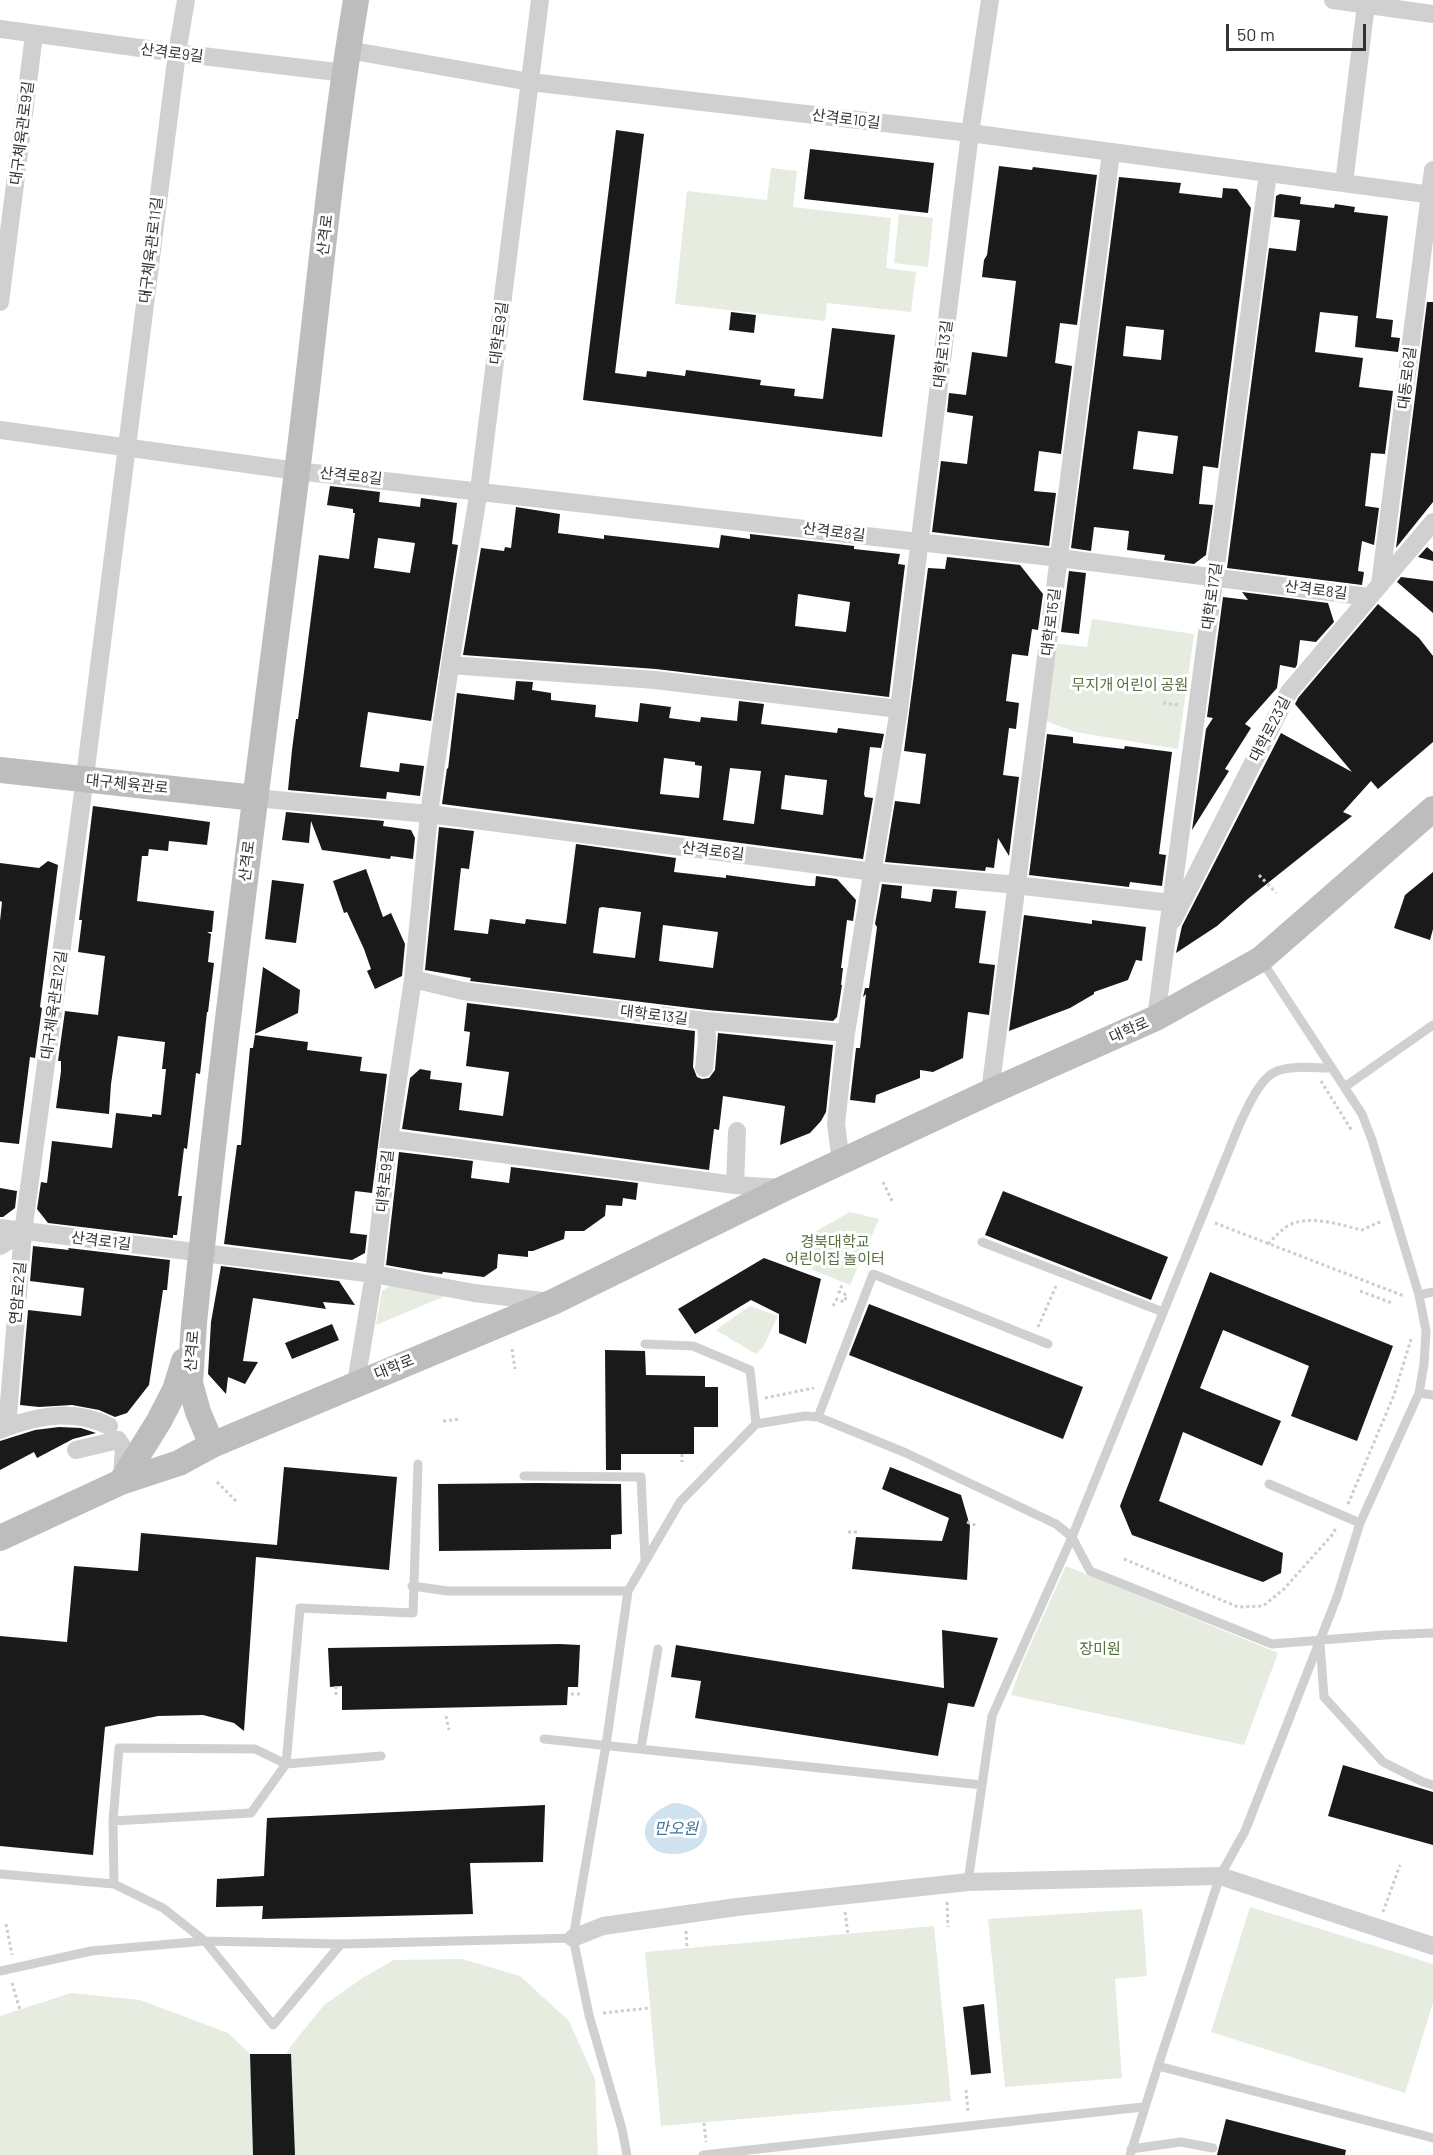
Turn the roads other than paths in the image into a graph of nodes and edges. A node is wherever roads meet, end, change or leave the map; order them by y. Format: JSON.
{"nodes":[{"id":1,"x":186,"y":0,"type":"edge"},
{"id":2,"x":357,"y":0,"type":"edge"},
{"id":3,"x":540,"y":0,"type":"edge"},
{"id":4,"x":990,"y":0,"type":"edge"},
{"id":5,"x":1333,"y":0,"type":"edge"},
{"id":6,"x":1366,"y":4,"type":"junction"},
{"id":7,"x":1433,"y":14,"type":"edge"},
{"id":8,"x":0,"y":29,"type":"edge"},
{"id":9,"x":34,"y":35,"type":"junction"},
{"id":10,"x":177,"y":53,"type":"junction"},
{"id":11,"x":346,"y":61,"type":"junction"},
{"id":12,"x":530,"y":82,"type":"junction"},
{"id":13,"x":970,"y":133,"type":"junction"},
{"id":14,"x":1111,"y":153,"type":"junction"},
{"id":15,"x":1433,"y":170,"type":"edge"},
{"id":16,"x":1268,"y":173,"type":"junction"},
{"id":17,"x":1344,"y":183,"type":"junction"},
{"id":18,"x":1431,"y":195,"type":"edge"},
{"id":19,"x":0,"y":302,"type":"edge"},
{"id":20,"x":0,"y":430,"type":"edge"},
{"id":21,"x":126,"y":447,"type":"junction"},
{"id":22,"x":297,"y":471,"type":"junction"},
{"id":23,"x":479,"y":490,"type":"junction"},
{"id":24,"x":1433,"y":522,"type":"edge"},
{"id":25,"x":920,"y":542,"type":"junction"},
{"id":26,"x":1059,"y":558,"type":"junction"},
{"id":27,"x":1215,"y":577,"type":"junction"},
{"id":28,"x":1375,"y":591,"type":"junction"},
{"id":29,"x":450,"y":665,"type":"junction"},
{"id":30,"x":899,"y":709,"type":"junction"},
{"id":31,"x":0,"y":770,"type":"edge"},
{"id":32,"x":84,"y":779,"type":"junction"},
{"id":33,"x":255,"y":798,"type":"junction"},
{"id":34,"x":1433,"y":809,"type":"edge"},
{"id":35,"x":429,"y":814,"type":"junction"},
{"id":36,"x":874,"y":872,"type":"junction"},
{"id":37,"x":1017,"y":886,"type":"junction"},
{"id":38,"x":1171,"y":903,"type":"junction"},
{"id":39,"x":1167,"y":933,"type":"junction"},
{"id":40,"x":1261,"y":959,"type":"junction"},
{"id":41,"x":413,"y":979,"type":"junction"},
{"id":42,"x":1156,"y":1018,"type":"junction"},
{"id":43,"x":706,"y":1021,"type":"junction"},
{"id":44,"x":1433,"y":1024,"type":"edge"},
{"id":45,"x":846,"y":1033,"type":"junction"},
{"id":46,"x":704,"y":1068,"type":"dead end"},
{"id":47,"x":1332,"y":1068,"type":"junction"},
{"id":48,"x":1346,"y":1086,"type":"junction"},
{"id":49,"x":990,"y":1092,"type":"junction"},
{"id":50,"x":737,"y":1131,"type":"dead end"},
{"id":51,"x":389,"y":1139,"type":"junction"},
{"id":52,"x":841,"y":1162,"type":"junction"},
{"id":53,"x":735,"y":1185,"type":"junction"},
{"id":54,"x":785,"y":1188,"type":"junction"},
{"id":55,"x":0,"y":1228,"type":"edge"},
{"id":56,"x":23,"y":1232,"type":"junction"},
{"id":57,"x":982,"y":1242,"type":"dead end"},
{"id":58,"x":0,"y":1246,"type":"edge"},
{"id":59,"x":201,"y":1253,"type":"junction"},
{"id":60,"x":374,"y":1274,"type":"junction"},
{"id":61,"x":1433,"y":1292,"type":"edge"},
{"id":62,"x":1419,"y":1295,"type":"junction"},
{"id":63,"x":553,"y":1302,"type":"junction"},
{"id":64,"x":1163,"y":1312,"type":"junction"},
{"id":65,"x":194,"y":1323,"type":"junction"},
{"id":66,"x":1430,"y":1330,"type":"edge"},
{"id":67,"x":645,"y":1344,"type":"dead end"},
{"id":68,"x":1048,"y":1344,"type":"dead end"},
{"id":69,"x":356,"y":1383,"type":"junction"},
{"id":70,"x":1419,"y":1393,"type":"junction"},
{"id":71,"x":1433,"y":1395,"type":"edge"},
{"id":72,"x":818,"y":1417,"type":"junction"},
{"id":73,"x":756,"y":1424,"type":"junction"},
{"id":74,"x":109,"y":1426,"type":"dead end"},
{"id":75,"x":3,"y":1429,"type":"edge"},
{"id":76,"x":212,"y":1445,"type":"junction"},
{"id":77,"x":76,"y":1450,"type":"dead end"},
{"id":78,"x":418,"y":1464,"type":"dead end"},
{"id":79,"x":524,"y":1476,"type":"dead end"},
{"id":80,"x":121,"y":1482,"type":"junction"},
{"id":81,"x":1269,"y":1484,"type":"dead end"},
{"id":82,"x":1360,"y":1523,"type":"junction"},
{"id":83,"x":1072,"y":1537,"type":"junction"},
{"id":84,"x":0,"y":1538,"type":"edge"},
{"id":85,"x":645,"y":1559,"type":"junction"},
{"id":86,"x":412,"y":1587,"type":"junction"},
{"id":87,"x":628,"y":1591,"type":"junction"},
{"id":88,"x":1433,"y":1633,"type":"edge"},
{"id":89,"x":1320,"y":1641,"type":"junction"},
{"id":90,"x":658,"y":1649,"type":"dead end"},
{"id":91,"x":544,"y":1739,"type":"dead end"},
{"id":92,"x":606,"y":1745,"type":"junction"},
{"id":93,"x":641,"y":1748,"type":"junction"},
{"id":94,"x":381,"y":1756,"type":"dead end"},
{"id":95,"x":286,"y":1764,"type":"junction"},
{"id":96,"x":982,"y":1785,"type":"junction"},
{"id":97,"x":1433,"y":1785,"type":"edge"},
{"id":98,"x":113,"y":1821,"type":"junction"},
{"id":99,"x":0,"y":1874,"type":"edge"},
{"id":100,"x":1220,"y":1876,"type":"junction"},
{"id":101,"x":968,"y":1882,"type":"junction"},
{"id":102,"x":114,"y":1884,"type":"junction"},
{"id":103,"x":573,"y":1938,"type":"junction"},
{"id":104,"x":204,"y":1941,"type":"junction"},
{"id":105,"x":341,"y":1944,"type":"junction"},
{"id":106,"x":1433,"y":1946,"type":"edge"},
{"id":107,"x":8,"y":1970,"type":"edge"},
{"id":108,"x":1158,"y":2066,"type":"junction"},
{"id":109,"x":1143,"y":2107,"type":"junction"},
{"id":110,"x":1433,"y":2138,"type":"edge"},
{"id":111,"x":1213,"y":2148,"type":"dead end"},
{"id":112,"x":1130,"y":2152,"type":"edge"},
{"id":113,"x":627,"y":2155,"type":"edge"},
{"id":114,"x":705,"y":2155,"type":"edge"}],
"edges":[{"from":1,"to":10,"type":"street","name":"대구체육관로11길"},
{"from":2,"to":11,"type":"street","name":"산격로"},
{"from":3,"to":12,"type":"street","name":"대학로9길"},
{"from":4,"to":13,"type":"street","name":"대학로13길"},
{"from":5,"to":6,"type":"street"},
{"from":6,"to":7,"type":"street"},
{"from":6,"to":17,"type":"street"},
{"from":8,"to":9,"type":"street","name":"산격로9길"},
{"from":9,"to":10,"type":"street","name":"산격로9길"},
{"from":9,"to":19,"type":"street","name":"대구체육관로9길"},
{"from":10,"to":11,"type":"street","name":"산격로9길"},
{"from":10,"to":21,"type":"street","name":"대구체육관로11길"},
{"from":11,"to":12,"type":"street","name":"산격로10길"},
{"from":11,"to":22,"type":"street","name":"산격로"},
{"from":12,"to":13,"type":"street","name":"산격로10길"},
{"from":12,"to":23,"type":"street","name":"대학로9길"},
{"from":13,"to":14,"type":"street","name":"산격로10길"},
{"from":13,"to":25,"type":"street","name":"대학로13길"},
{"from":14,"to":16,"type":"street","name":"산격로10길"},
{"from":14,"to":26,"type":"street","name":"대학로15길"},
{"from":15,"to":18,"type":"street","name":"대동로6길"},
{"from":16,"to":17,"type":"street","name":"산격로10길"},
{"from":16,"to":27,"type":"street","name":"대학로17길"},
{"from":17,"to":18,"type":"street","name":"산격로10길"},
{"from":18,"to":28,"type":"street","name":"대동로6길"},
{"from":20,"to":21,"type":"street"},
{"from":21,"to":22,"type":"street"},
{"from":21,"to":32,"type":"street","name":"대구체육관로11길"},
{"from":22,"to":23,"type":"street","name":"산격로8길"},
{"from":22,"to":33,"type":"street","name":"산격로"},
{"from":23,"to":25,"type":"street","name":"산격로8길"},
{"from":23,"to":29,"type":"street","name":"대학로9길"},
{"from":24,"to":28,"type":"street","name":"대학로23길"},
{"from":25,"to":26,"type":"street","name":"산격로8길"},
{"from":25,"to":30,"type":"street","name":"대학로13길"},
{"from":26,"to":27,"type":"street","name":"산격로8길"},
{"from":26,"to":37,"type":"street","name":"대학로15길"},
{"from":27,"to":28,"type":"street","name":"산격로8길"},
{"from":27,"to":38,"type":"street","name":"대학로17길"},
{"from":28,"to":39,"type":"street","name":"대학로23길"},
{"from":29,"to":30,"type":"street"},
{"from":29,"to":35,"type":"street","name":"대학로9길"},
{"from":30,"to":36,"type":"street","name":"대학로13길"},
{"from":31,"to":32,"type":"street","name":"대구체육관로"},
{"from":32,"to":33,"type":"street","name":"대구체육관로"},
{"from":32,"to":56,"type":"street","name":"대구체육관로12길"},
{"from":33,"to":35,"type":"street","name":"산격로6길"},
{"from":33,"to":59,"type":"street","name":"산격로"},
{"from":34,"to":40,"type":"street","name":"대학로"},
{"from":35,"to":36,"type":"street","name":"산격로6길"},
{"from":35,"to":41,"type":"street","name":"대학로9길"},
{"from":36,"to":37,"type":"street","name":"산격로6길"},
{"from":36,"to":45,"type":"street","name":"대학로13길"},
{"from":37,"to":38,"type":"street","name":"산격로6길"},
{"from":37,"to":49,"type":"street","name":"대학로15길"},
{"from":38,"to":39,"type":"street","name":"대학로17길"},
{"from":39,"to":42,"type":"street","name":"대학로17길"},
{"from":40,"to":42,"type":"street","name":"대학로"},
{"from":40,"to":47,"type":"lane"},
{"from":41,"to":43,"type":"street","name":"대학로13길"},
{"from":41,"to":51,"type":"street","name":"대학로9길"},
{"from":42,"to":49,"type":"street","name":"대학로"},
{"from":43,"to":45,"type":"street","name":"대학로13길"},
{"from":43,"to":46,"type":"street"},
{"from":44,"to":48,"type":"lane"},
{"from":45,"to":52,"type":"street","name":"대학로13길"},
{"from":47,"to":48,"type":"lane"},
{"from":47,"to":64,"type":"lane"},
{"from":48,"to":62,"type":"lane"},
{"from":49,"to":52,"type":"street","name":"대학로"},
{"from":50,"to":53,"type":"street"},
{"from":51,"to":53,"type":"street","name":"대학로"},
{"from":51,"to":60,"type":"street","name":"대학로9길"},
{"from":52,"to":54,"type":"street","name":"대학로"},
{"from":53,"to":54,"type":"street","name":"대학로"},
{"from":54,"to":63,"type":"street","name":"대학로"},
{"from":55,"to":56,"type":"street","name":"산격로1길"},
{"from":56,"to":58,"type":"street"},
{"from":56,"to":59,"type":"street","name":"산격로1길"},
{"from":56,"to":75,"type":"street","name":"연암로2길"},
{"from":57,"to":64,"type":"lane"},
{"from":59,"to":60,"type":"street"},
{"from":59,"to":65,"type":"street","name":"산격로"},
{"from":60,"to":63,"type":"street"},
{"from":60,"to":69,"type":"street","name":"대학로9길"},
{"from":61,"to":62,"type":"lane"},
{"from":62,"to":66,"type":"lane"},
{"from":63,"to":69,"type":"street","name":"대학로"},
{"from":64,"to":83,"type":"lane"},
{"from":65,"to":76,"type":"street","name":"산격로"},
{"from":65,"to":80,"type":"street"},
{"from":66,"to":70,"type":"lane"},
{"from":67,"to":73,"type":"lane"},
{"from":68,"to":72,"type":"lane"},
{"from":69,"to":76,"type":"street","name":"대학로"},
{"from":70,"to":71,"type":"lane"},
{"from":70,"to":82,"type":"lane"},
{"from":72,"to":73,"type":"lane"},
{"from":72,"to":83,"type":"lane"},
{"from":73,"to":85,"type":"lane"},
{"from":74,"to":75,"type":"street","name":"연암로2길"},
{"from":76,"to":80,"type":"street","name":"대학로"},
{"from":77,"to":80,"type":"street"},
{"from":78,"to":86,"type":"lane"},
{"from":79,"to":85,"type":"lane"},
{"from":80,"to":84,"type":"street","name":"대학로"},
{"from":81,"to":82,"type":"lane"},
{"from":82,"to":89,"type":"lane"},
{"from":83,"to":89,"type":"lane"},
{"from":83,"to":96,"type":"lane"},
{"from":85,"to":87,"type":"lane"},
{"from":86,"to":87,"type":"lane"},
{"from":86,"to":95,"type":"lane"},
{"from":87,"to":92,"type":"lane"},
{"from":88,"to":89,"type":"lane"},
{"from":89,"to":97,"type":"lane"},
{"from":89,"to":100,"type":"lane"},
{"from":90,"to":93,"type":"lane"},
{"from":91,"to":92,"type":"lane"},
{"from":92,"to":93,"type":"lane"},
{"from":92,"to":103,"type":"lane"},
{"from":93,"to":96,"type":"lane"},
{"from":94,"to":95,"type":"lane"},
{"from":95,"to":98,"type":"lane"},
{"from":95,"to":98,"type":"lane"},
{"from":96,"to":101,"type":"lane"},
{"from":98,"to":102,"type":"lane"},
{"from":99,"to":102,"type":"lane"},
{"from":100,"to":101,"type":"street"},
{"from":100,"to":106,"type":"street"},
{"from":100,"to":108,"type":"lane"},
{"from":101,"to":103,"type":"street"},
{"from":102,"to":104,"type":"lane"},
{"from":103,"to":105,"type":"lane"},
{"from":103,"to":113,"type":"lane"},
{"from":104,"to":105,"type":"lane"},
{"from":104,"to":105,"type":"lane"},
{"from":104,"to":107,"type":"lane"},
{"from":108,"to":109,"type":"lane"},
{"from":108,"to":110,"type":"lane"},
{"from":109,"to":112,"type":"lane"},
{"from":109,"to":114,"type":"lane"},
{"from":111,"to":112,"type":"lane"}]}
